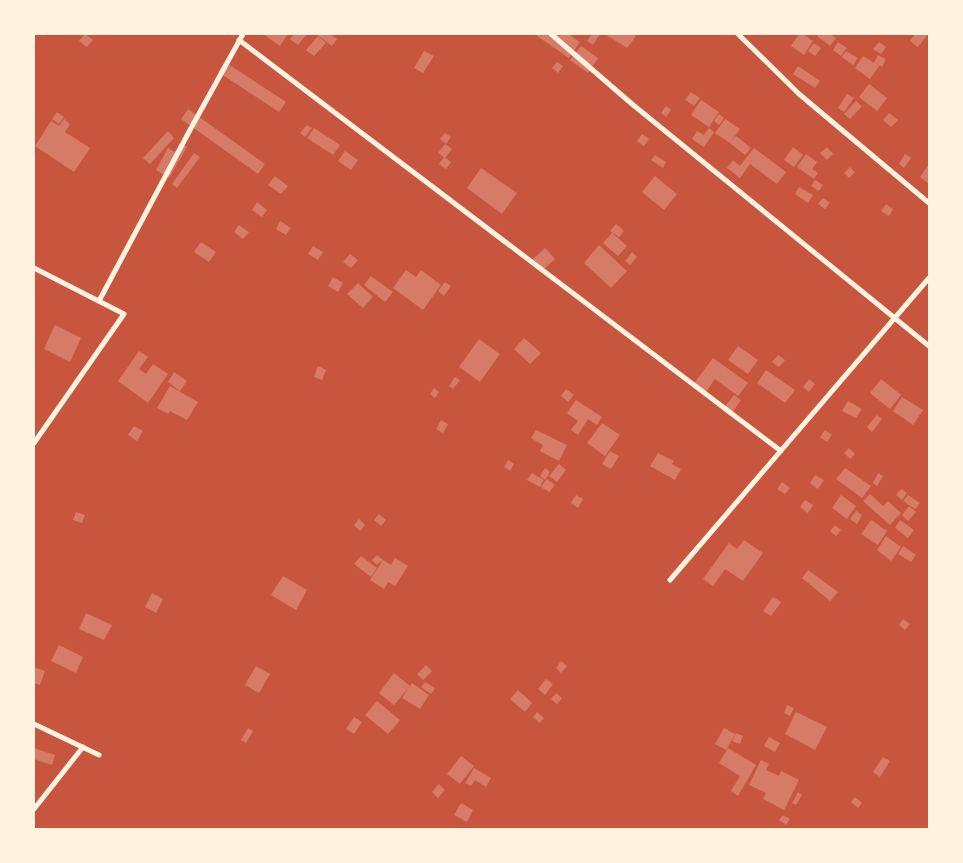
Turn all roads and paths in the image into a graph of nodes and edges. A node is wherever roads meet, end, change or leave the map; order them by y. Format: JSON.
{"nodes":[{"id":1,"x":243,"y":34,"type":"edge"},
{"id":2,"x":550,"y":34,"type":"edge"},
{"id":3,"x":738,"y":34,"type":"edge"},
{"id":4,"x":239,"y":40,"type":"junction"},
{"id":5,"x":929,"y":204,"type":"edge"},
{"id":6,"x":34,"y":268,"type":"edge"},
{"id":7,"x":929,"y":278,"type":"edge"},
{"id":8,"x":99,"y":301,"type":"junction"},
{"id":9,"x":895,"y":318,"type":"junction"},
{"id":10,"x":929,"y":346,"type":"edge"},
{"id":11,"x":34,"y":443,"type":"edge"},
{"id":12,"x":781,"y":451,"type":"junction"},
{"id":13,"x":670,"y":580,"type":"dead end"},
{"id":14,"x":34,"y":724,"type":"edge"},
{"id":15,"x":83,"y":747,"type":"junction"},
{"id":16,"x":100,"y":755,"type":"dead end"},
{"id":17,"x":34,"y":809,"type":"edge"}],
"edges":[{"from":1,"to":4,"type":"street"},
{"from":2,"to":9,"type":"street"},
{"from":3,"to":5,"type":"street"},
{"from":4,"to":8,"type":"street"},
{"from":4,"to":12,"type":"street"},
{"from":6,"to":8,"type":"street"},
{"from":7,"to":9,"type":"street"},
{"from":8,"to":11,"type":"street"},
{"from":9,"to":10,"type":"street"},
{"from":9,"to":12,"type":"street"},
{"from":12,"to":13,"type":"street"},
{"from":14,"to":15,"type":"street"},
{"from":15,"to":16,"type":"street"},
{"from":15,"to":17,"type":"street"}]}
